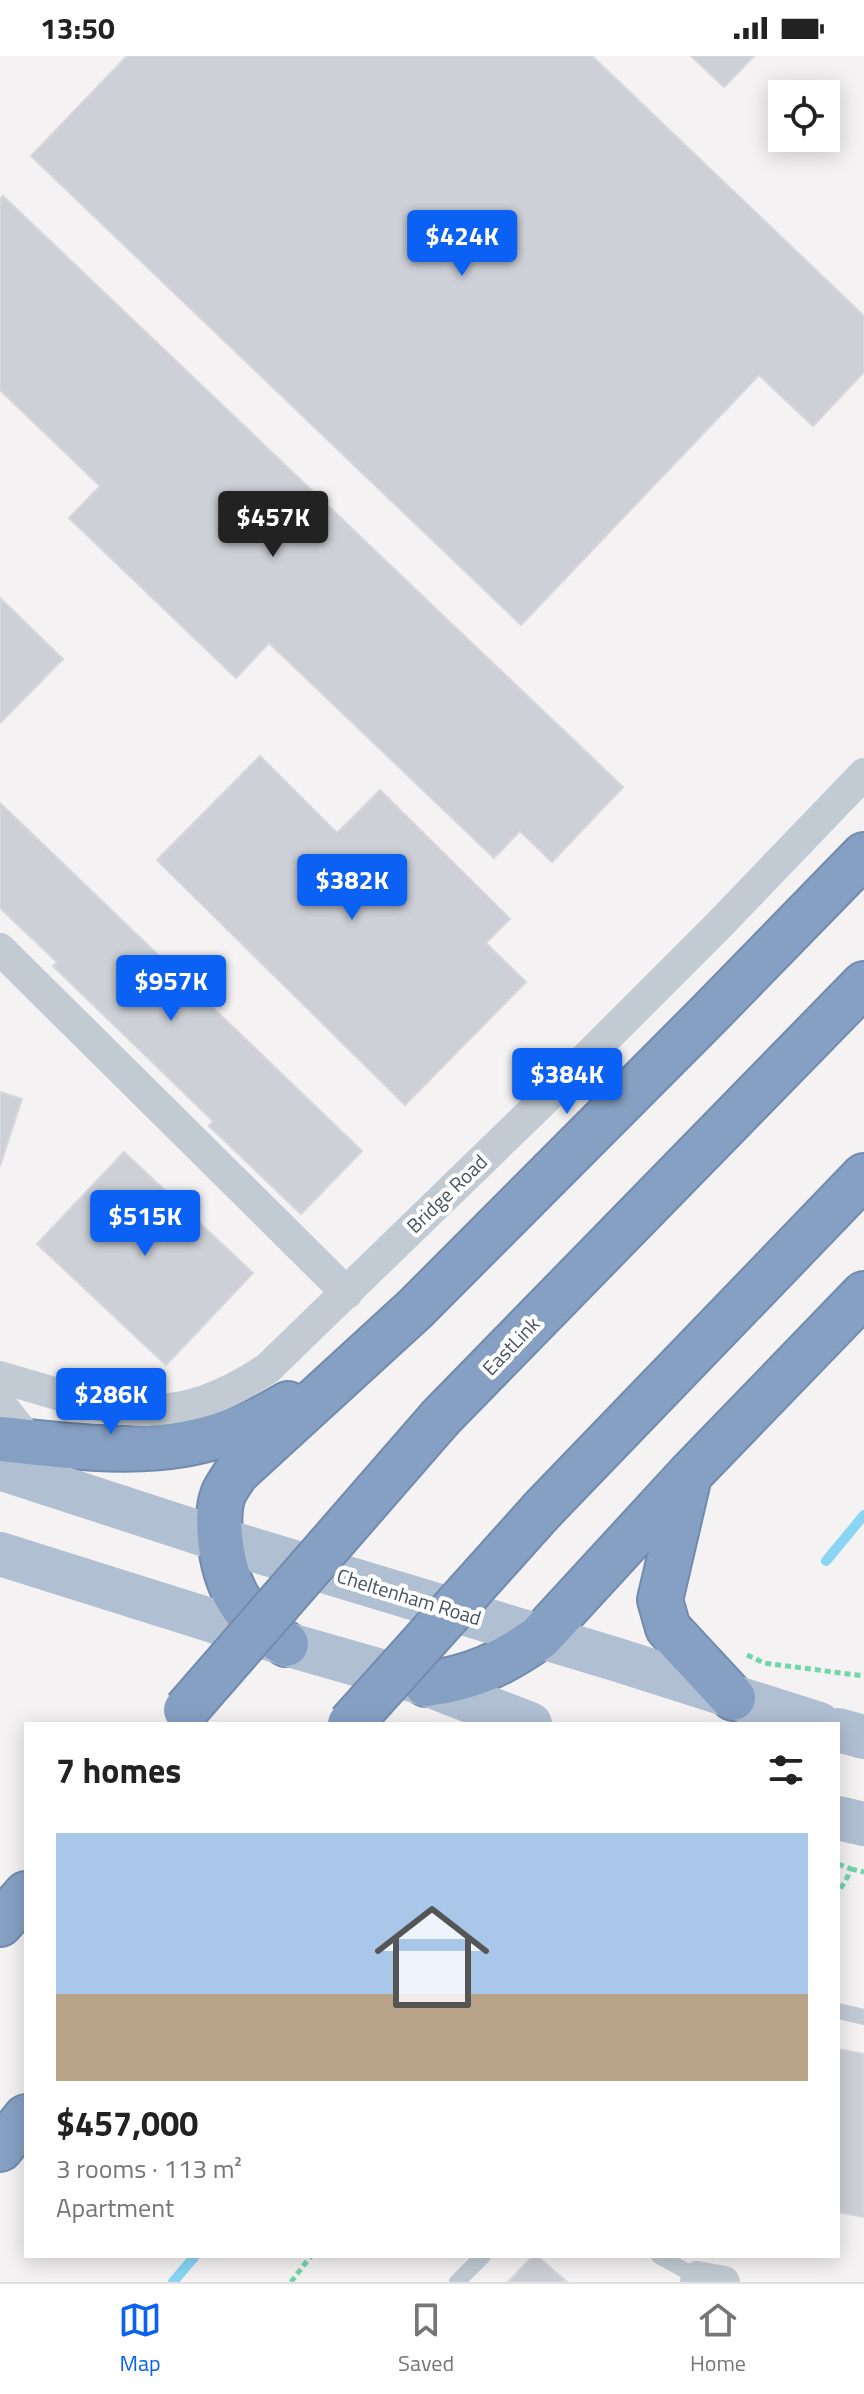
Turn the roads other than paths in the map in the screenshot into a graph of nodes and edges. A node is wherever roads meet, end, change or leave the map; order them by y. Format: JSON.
{"nodes":[{"id":1,"x":864,"y":774,"type":"edge"},
{"id":2,"x":864,"y":855,"type":"edge"},
{"id":3,"x":0,"y":949,"type":"edge"},
{"id":4,"x":864,"y":984,"type":"edge"},
{"id":5,"x":864,"y":1176,"type":"edge"},
{"id":6,"x":347,"y":1293,"type":"junction"},
{"id":7,"x":864,"y":1294,"type":"edge"},
{"id":8,"x":415,"y":1309,"type":"junction"},
{"id":9,"x":0,"y":1377,"type":"edge"},
{"id":10,"x":0,"y":1404,"type":"edge"},
{"id":11,"x":10,"y":1450,"type":"edge"},
{"id":12,"x":690,"y":1474,"type":"junction"},
{"id":13,"x":221,"y":1540,"type":"junction"},
{"id":14,"x":0,"y":1554,"type":"edge"},
{"id":15,"x":540,"y":1637,"type":"junction"},
{"id":16,"x":286,"y":1644,"type":"junction"},
{"id":17,"x":426,"y":1684,"type":"junction"},
{"id":18,"x":733,"y":1698,"type":"junction"},
{"id":19,"x":180,"y":1717,"type":"edge"},
{"id":20,"x":352,"y":1722,"type":"edge"},
{"id":21,"x":525,"y":1722,"type":"edge"},
{"id":22,"x":812,"y":1722,"type":"edge"},
{"id":23,"x":840,"y":1731,"type":"edge"},
{"id":24,"x":864,"y":1737,"type":"edge"},
{"id":25,"x":840,"y":1818,"type":"edge"},
{"id":26,"x":864,"y":1824,"type":"edge"},
{"id":27,"x":24,"y":1896,"type":"edge"},
{"id":28,"x":0,"y":1924,"type":"edge"},
{"id":29,"x":840,"y":2011,"type":"edge"},
{"id":30,"x":864,"y":2017,"type":"edge"},
{"id":31,"x":24,"y":2119,"type":"edge"},
{"id":32,"x":0,"y":2149,"type":"edge"},
{"id":33,"x":481,"y":2258,"type":"edge"},
{"id":34,"x":663,"y":2258,"type":"edge"},
{"id":35,"x":706,"y":2280,"type":"edge"},
{"id":36,"x":457,"y":2282,"type":"edge"}],
"edges":[{"from":1,"to":6,"type":"street","name":"Bridge Road"},
{"from":2,"to":8,"type":"highway"},
{"from":3,"to":6,"type":"street"},
{"from":4,"to":19,"type":"highway","name":"EastLink","bridge":true},
{"from":5,"to":20,"type":"highway","bridge":true},
{"from":6,"to":9,"type":"street","name":"Bridge Road"},
{"from":7,"to":12,"type":"highway"},
{"from":8,"to":11,"type":"highway"},
{"from":8,"to":13,"type":"highway"},
{"from":10,"to":11,"type":"street"},
{"from":11,"to":13,"type":"main road","name":"Cheltenham Road"},
{"from":12,"to":15,"type":"highway"},
{"from":12,"to":18,"type":"highway"},
{"from":13,"to":15,"type":"main road","name":"Cheltenham Road"},
{"from":13,"to":16,"type":"highway"},
{"from":14,"to":16,"type":"main road"},
{"from":15,"to":17,"type":"highway"},
{"from":15,"to":18,"type":"main road","name":"Cheltenham Road"},
{"from":16,"to":17,"type":"main road"},
{"from":17,"to":21,"type":"main road"},
{"from":18,"to":22,"type":"main road","name":"Cheltenham Road"},
{"from":23,"to":24,"type":"main road"},
{"from":25,"to":26,"type":"main road"},
{"from":27,"to":28,"type":"highway"},
{"from":29,"to":30,"type":"lane"},
{"from":31,"to":32,"type":"highway"},
{"from":33,"to":36,"type":"lane"},
{"from":34,"to":35,"type":"lane"}]}
